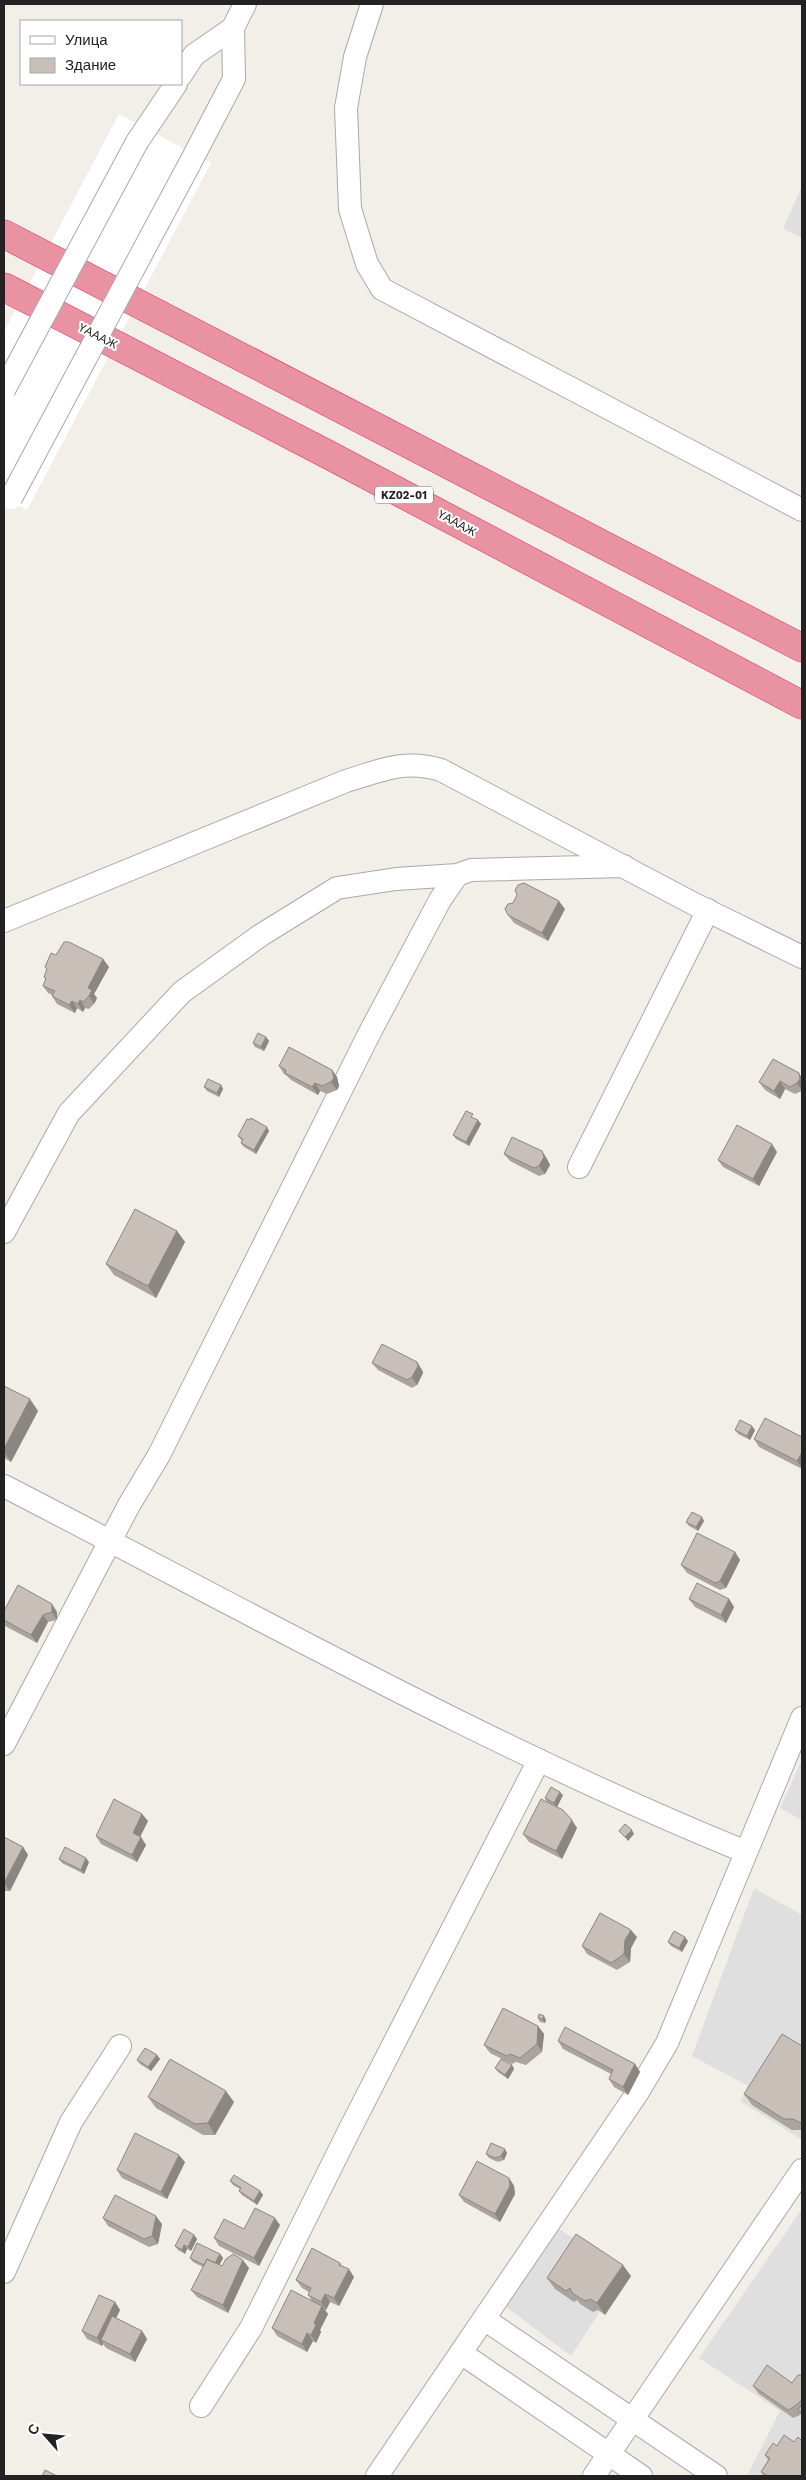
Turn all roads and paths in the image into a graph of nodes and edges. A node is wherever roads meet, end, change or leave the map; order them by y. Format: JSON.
{"nodes":[{"id":1,"x":245,"y":4,"type":"edge"},
{"id":2,"x":372,"y":4,"type":"edge"},
{"id":3,"x":233,"y":28,"type":"junction"},
{"id":4,"x":182,"y":73,"type":"edge"},
{"id":5,"x":175,"y":85,"type":"edge"},
{"id":6,"x":4,"y":234,"type":"edge"},
{"id":7,"x":4,"y":287,"type":"edge"},
{"id":8,"x":4,"y":390,"type":"edge"},
{"id":9,"x":7,"y":504,"type":"edge"},
{"id":10,"x":802,"y":510,"type":"edge"},
{"id":11,"x":802,"y":648,"type":"edge"},
{"id":12,"x":802,"y":705,"type":"edge"},
{"id":13,"x":624,"y":866,"type":"junction"},
{"id":14,"x":457,"y":875,"type":"junction"},
{"id":15,"x":708,"y":910,"type":"junction"},
{"id":16,"x":4,"y":921,"type":"edge"},
{"id":17,"x":802,"y":957,"type":"edge"},
{"id":18,"x":578,"y":1167,"type":"dead end"},
{"id":19,"x":4,"y":1232,"type":"edge"},
{"id":20,"x":4,"y":1486,"type":"edge"},
{"id":21,"x":110,"y":1541,"type":"junction"},
{"id":22,"x":802,"y":1718,"type":"edge"},
{"id":23,"x":4,"y":1743,"type":"edge"},
{"id":24,"x":539,"y":1760,"type":"junction"},
{"id":25,"x":746,"y":1852,"type":"junction"},
{"id":26,"x":120,"y":2046,"type":"dead end"},
{"id":27,"x":802,"y":2170,"type":"edge"},
{"id":28,"x":4,"y":2272,"type":"edge"},
{"id":29,"x":484,"y":2319,"type":"junction"},
{"id":30,"x":461,"y":2353,"type":"junction"},
{"id":31,"x":201,"y":2406,"type":"dead end"},
{"id":32,"x":633,"y":2420,"type":"junction"},
{"id":33,"x":609,"y":2454,"type":"junction"},
{"id":34,"x":377,"y":2476,"type":"edge"},
{"id":35,"x":594,"y":2476,"type":"edge"},
{"id":36,"x":641,"y":2476,"type":"edge"},
{"id":37,"x":716,"y":2476,"type":"edge"}],
"edges":[{"from":1,"to":3,"type":"street"},
{"from":2,"to":10,"type":"street"},
{"from":3,"to":4,"type":"street"},
{"from":3,"to":9,"type":"street","bridge":true},
{"from":5,"to":8,"type":"street","bridge":true},
{"from":6,"to":11,"type":"highway"},
{"from":7,"to":12,"type":"highway","name":"ҮАААЖ","number":"KZ02-01"},
{"from":13,"to":14,"type":"street"},
{"from":13,"to":15,"type":"street"},
{"from":13,"to":16,"type":"street"},
{"from":14,"to":19,"type":"street"},
{"from":14,"to":21,"type":"street"},
{"from":15,"to":17,"type":"street"},
{"from":15,"to":18,"type":"street"},
{"from":20,"to":21,"type":"street"},
{"from":21,"to":23,"type":"street"},
{"from":21,"to":24,"type":"street"},
{"from":22,"to":25,"type":"street"},
{"from":24,"to":25,"type":"street"},
{"from":24,"to":31,"type":"street"},
{"from":25,"to":29,"type":"street"},
{"from":26,"to":28,"type":"street"},
{"from":27,"to":32,"type":"street"},
{"from":29,"to":30,"type":"street"},
{"from":29,"to":32,"type":"street"},
{"from":30,"to":33,"type":"street"},
{"from":30,"to":34,"type":"street"},
{"from":32,"to":33,"type":"street"},
{"from":32,"to":37,"type":"street"},
{"from":33,"to":35,"type":"street"},
{"from":33,"to":36,"type":"street"}]}
